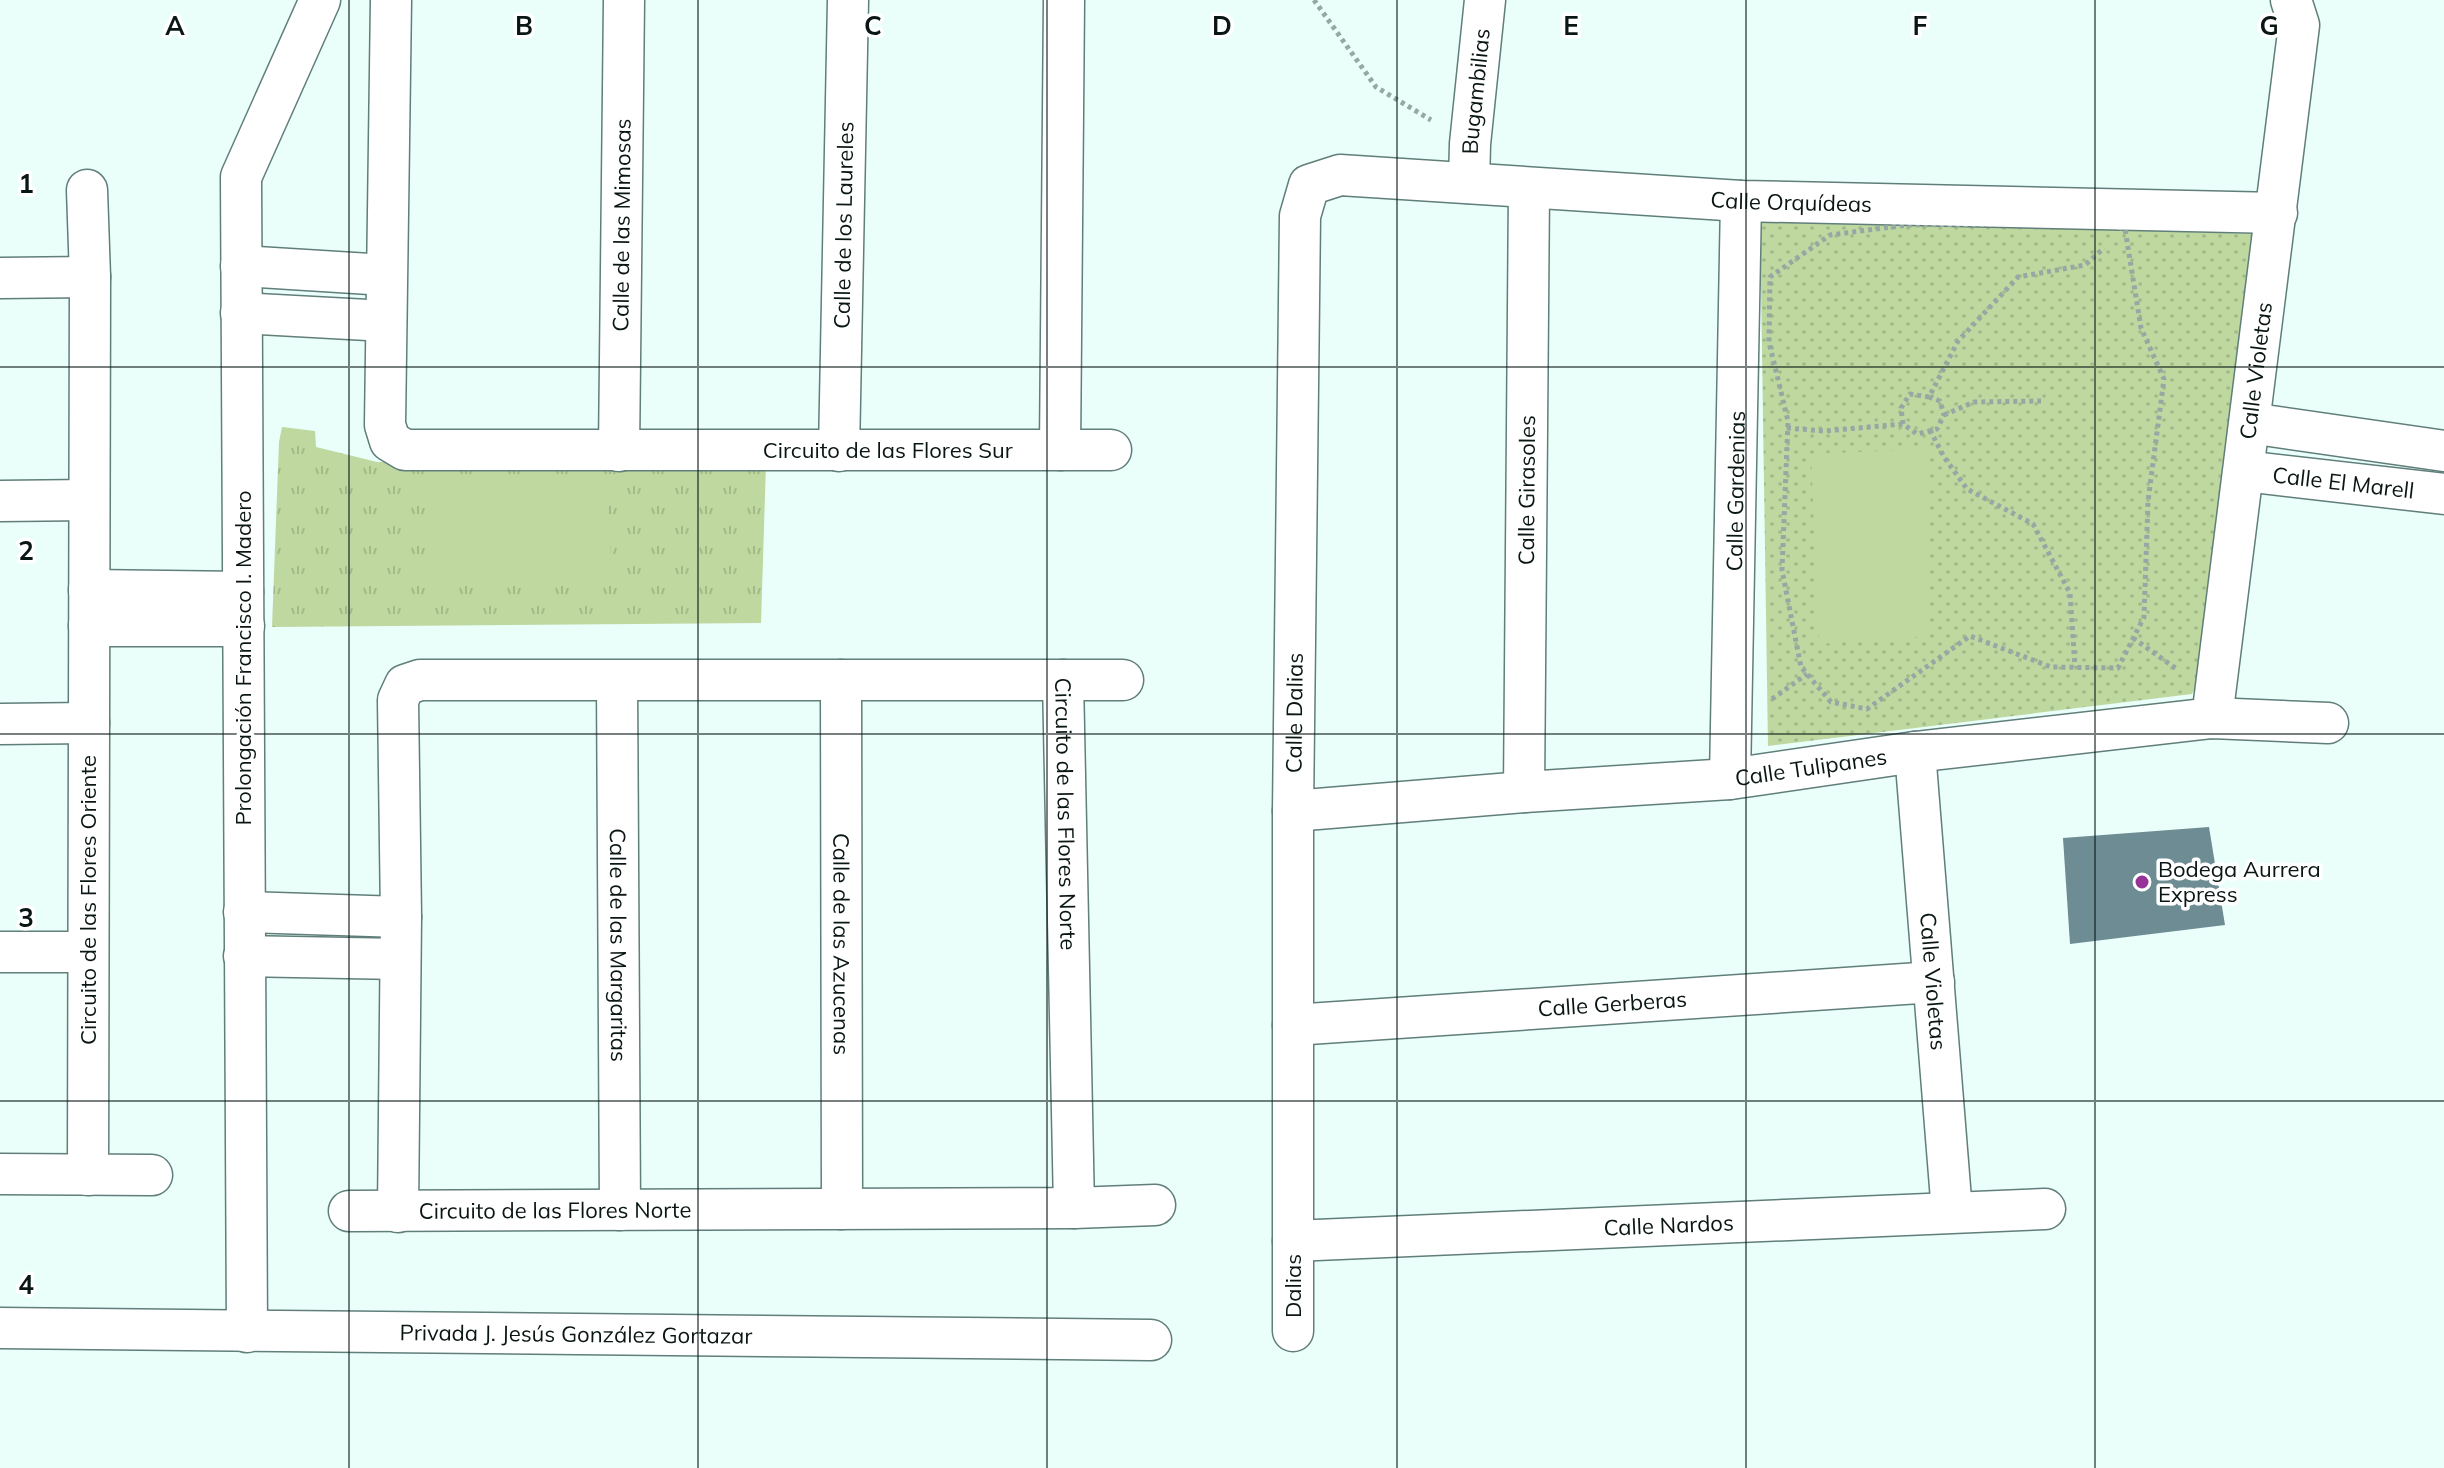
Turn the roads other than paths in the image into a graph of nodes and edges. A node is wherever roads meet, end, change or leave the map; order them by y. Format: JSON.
{"nodes":[{"id":1,"x":320,"y":0,"type":"edge"},
{"id":2,"x":391,"y":0,"type":"edge"},
{"id":3,"x":624,"y":0,"type":"edge"},
{"id":4,"x":848,"y":0,"type":"edge"},
{"id":5,"x":1064,"y":0,"type":"edge"},
{"id":6,"x":1485,"y":0,"type":"edge"},
{"id":7,"x":2295,"y":12,"type":"edge"},
{"id":8,"x":1469,"y":183,"type":"junction"},
{"id":9,"x":1309,"y":185,"type":"joint"},
{"id":10,"x":1529,"y":188,"type":"junction"},
{"id":11,"x":87,"y":190,"type":"dead end"},
{"id":12,"x":1741,"y":201,"type":"junction"},
{"id":13,"x":2277,"y":213,"type":"junction"},
{"id":14,"x":241,"y":266,"type":"junction"},
{"id":15,"x":386,"y":275,"type":"junction"},
{"id":16,"x":90,"y":277,"type":"junction"},
{"id":17,"x":0,"y":278,"type":"edge"},
{"id":18,"x":241,"y":313,"type":"junction"},
{"id":19,"x":386,"y":321,"type":"junction"},
{"id":20,"x":2250,"y":423,"type":"junction"},
{"id":21,"x":1060,"y":450,"type":"junction"},
{"id":22,"x":1111,"y":450,"type":"dead end"},
{"id":23,"x":619,"y":451,"type":"junction"},
{"id":24,"x":839,"y":451,"type":"junction"},
{"id":25,"x":2444,"y":451,"type":"edge"},
{"id":26,"x":2244,"y":471,"type":"junction"},
{"id":27,"x":2444,"y":494,"type":"edge"},
{"id":28,"x":89,"y":500,"type":"junction"},
{"id":29,"x":0,"y":501,"type":"edge"},
{"id":30,"x":89,"y":608,"type":"junction"},
{"id":31,"x":243,"y":609,"type":"junction"},
{"id":32,"x":841,"y":680,"type":"junction"},
{"id":33,"x":1063,"y":680,"type":"junction"},
{"id":34,"x":1123,"y":680,"type":"dead end"},
{"id":35,"x":617,"y":681,"type":"junction"},
{"id":36,"x":2214,"y":707,"type":"junction"},
{"id":37,"x":89,"y":723,"type":"junction"},
{"id":38,"x":2328,"y":723,"type":"dead end"},
{"id":39,"x":0,"y":724,"type":"edge"},
{"id":40,"x":1915,"y":752,"type":"junction"},
{"id":41,"x":1730,"y":779,"type":"junction"},
{"id":42,"x":1524,"y":792,"type":"junction"},
{"id":43,"x":1293,"y":811,"type":"junction"},
{"id":44,"x":244,"y":912,"type":"junction"},
{"id":45,"x":401,"y":917,"type":"junction"},
{"id":46,"x":0,"y":952,"type":"edge"},
{"id":47,"x":88,"y":952,"type":"junction"},
{"id":48,"x":244,"y":956,"type":"junction"},
{"id":49,"x":400,"y":959,"type":"junction"},
{"id":50,"x":1934,"y":982,"type":"junction"},
{"id":51,"x":1293,"y":1025,"type":"junction"},
{"id":52,"x":0,"y":1174,"type":"edge"},
{"id":53,"x":88,"y":1175,"type":"junction"},
{"id":54,"x":152,"y":1175,"type":"dead end"},
{"id":55,"x":1155,"y":1205,"type":"dead end"},
{"id":56,"x":1074,"y":1208,"type":"junction"},
{"id":57,"x":842,"y":1209,"type":"junction"},
{"id":58,"x":2045,"y":1209,"type":"dead end"},
{"id":59,"x":620,"y":1210,"type":"junction"},
{"id":60,"x":349,"y":1211,"type":"dead end"},
{"id":61,"x":398,"y":1212,"type":"junction"},
{"id":62,"x":1952,"y":1212,"type":"junction"},
{"id":63,"x":1293,"y":1241,"type":"junction"},
{"id":64,"x":0,"y":1328,"type":"edge"},
{"id":65,"x":1293,"y":1331,"type":"dead end"},
{"id":66,"x":247,"y":1332,"type":"junction"},
{"id":67,"x":1151,"y":1340,"type":"dead end"}],
"edges":[{"from":1,"to":14,"type":"street","name":"Prolongación Francisco I. Madero"},
{"from":2,"to":15,"type":"street","name":"Circuito de las Flores Sur"},
{"from":3,"to":23,"type":"street","name":"Calle de las Mimosas"},
{"from":4,"to":24,"type":"street","name":"Calle de los Laureles"},
{"from":5,"to":21,"type":"street"},
{"from":6,"to":8,"type":"street","name":"Bugambilias"},
{"from":7,"to":13,"type":"street","name":"Calle Violetas"},
{"from":8,"to":9,"type":"street","name":"Calle Orquídeas"},
{"from":8,"to":10,"type":"street","name":"Calle Orquídeas"},
{"from":9,"to":43,"type":"street","name":"Calle Dalias"},
{"from":10,"to":12,"type":"street","name":"Calle Orquídeas"},
{"from":10,"to":42,"type":"street","name":"Calle Girasoles"},
{"from":11,"to":16,"type":"street","name":"Circuito de las Flores Oriente"},
{"from":12,"to":13,"type":"street","name":"Calle Orquídeas"},
{"from":12,"to":41,"type":"street","name":"Calle Gardenias"},
{"from":13,"to":20,"type":"street","name":"Calle Violetas"},
{"from":14,"to":15,"type":"street"},
{"from":14,"to":18,"type":"street","name":"Prolongación Francisco I. Madero"},
{"from":15,"to":19,"type":"street","name":"Circuito de las Flores Sur"},
{"from":16,"to":17,"type":"street"},
{"from":16,"to":28,"type":"street","name":"Circuito de las Flores Oriente"},
{"from":18,"to":19,"type":"street"},
{"from":18,"to":31,"type":"street","name":"Prolongación Francisco I. Madero"},
{"from":19,"to":23,"type":"street","name":"Circuito de las Flores Sur"},
{"from":20,"to":25,"type":"street","name":"Calle El Marell"},
{"from":20,"to":26,"type":"street","name":"Calle Violetas"},
{"from":21,"to":22,"type":"street","name":"Circuito de las Flores Sur"},
{"from":21,"to":24,"type":"street","name":"Circuito de las Flores Sur"},
{"from":23,"to":24,"type":"street","name":"Circuito de las Flores Sur"},
{"from":26,"to":27,"type":"street","name":"Calle El Marell"},
{"from":26,"to":36,"type":"street","name":"Calle Violetas"},
{"from":28,"to":29,"type":"street"},
{"from":28,"to":30,"type":"street","name":"Circuito de las Flores Oriente"},
{"from":30,"to":31,"type":"street"},
{"from":30,"to":37,"type":"street","name":"Circuito de las Flores Oriente"},
{"from":31,"to":44,"type":"street","name":"Prolongación Francisco I. Madero"},
{"from":32,"to":33,"type":"street","name":"Circuito de las Flores Norte"},
{"from":32,"to":35,"type":"street","name":"Circuito de las Flores Norte"},
{"from":32,"to":57,"type":"street","name":"Calle de las Azucenas"},
{"from":33,"to":34,"type":"street"},
{"from":33,"to":56,"type":"street","name":"Circuito de las Flores Norte"},
{"from":35,"to":45,"type":"street","name":"Circuito de las Flores Norte"},
{"from":35,"to":59,"type":"street","name":"Calle de las Margaritas"},
{"from":36,"to":38,"type":"street","name":"Calle Tulipanes"},
{"from":36,"to":40,"type":"street","name":"Calle Tulipanes"},
{"from":37,"to":39,"type":"street"},
{"from":37,"to":47,"type":"street","name":"Circuito de las Flores Oriente"},
{"from":40,"to":41,"type":"street","name":"Calle Tulipanes"},
{"from":40,"to":50,"type":"street","name":"Calle Violetas"},
{"from":41,"to":42,"type":"street","name":"Calle Tulipanes"},
{"from":42,"to":43,"type":"street","name":"Calle Tulipanes"},
{"from":43,"to":51,"type":"street","name":"Calle Dalias"},
{"from":44,"to":45,"type":"street"},
{"from":44,"to":48,"type":"street","name":"Prolongación Francisco I. Madero"},
{"from":45,"to":49,"type":"street","name":"Circuito de las Flores Norte"},
{"from":46,"to":47,"type":"street"},
{"from":47,"to":53,"type":"street","name":"Circuito de las Flores Oriente"},
{"from":48,"to":49,"type":"street"},
{"from":48,"to":66,"type":"street","name":"Prolongación Francisco I. Madero"},
{"from":49,"to":61,"type":"street","name":"Circuito de las Flores Norte"},
{"from":50,"to":51,"type":"street","name":"Calle Gerberas"},
{"from":50,"to":62,"type":"street","name":"Calle Violetas"},
{"from":51,"to":63,"type":"street","name":"Calle Dalias"},
{"from":52,"to":53,"type":"street"},
{"from":53,"to":54,"type":"street"},
{"from":55,"to":56,"type":"street"},
{"from":56,"to":57,"type":"street","name":"Circuito de las Flores Norte"},
{"from":57,"to":59,"type":"street","name":"Circuito de las Flores Norte"},
{"from":58,"to":62,"type":"street","name":"Calle Nardos"},
{"from":59,"to":61,"type":"street","name":"Circuito de las Flores Norte"},
{"from":60,"to":61,"type":"street","name":"Circuito de las Flores Norte"},
{"from":62,"to":63,"type":"street","name":"Calle Nardos"},
{"from":63,"to":65,"type":"street","name":"Dalias"},
{"from":64,"to":66,"type":"street","name":"Privada J. Jesús González Gortazar"},
{"from":66,"to":67,"type":"street","name":"Privada J. Jesús González Gortazar"}]}
